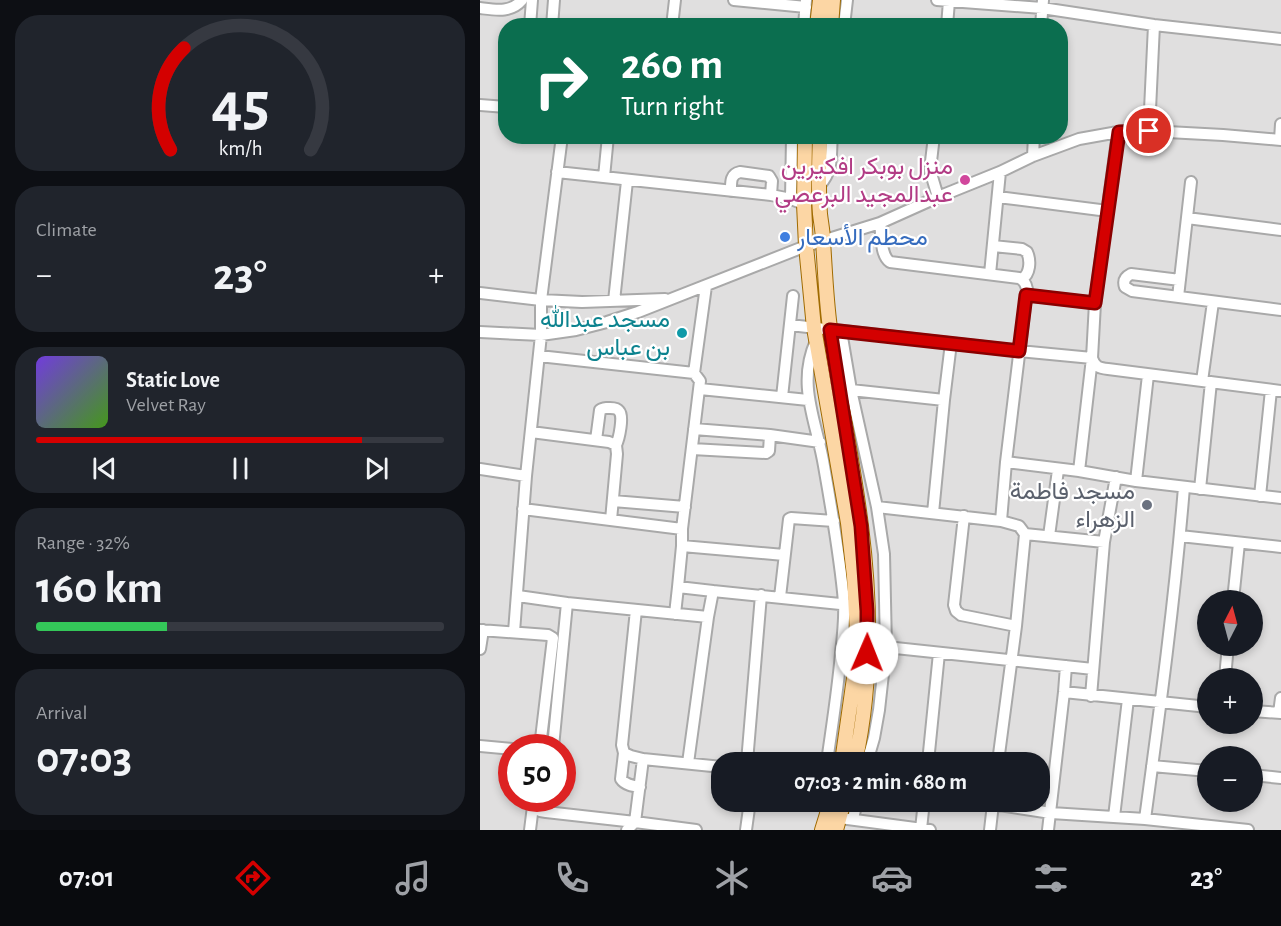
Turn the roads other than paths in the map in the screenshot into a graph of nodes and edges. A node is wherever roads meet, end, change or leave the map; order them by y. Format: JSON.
{"nodes":[{"id":1,"x":522,"y":0,"type":"edge"},
{"id":2,"x":532,"y":0,"type":"edge"},
{"id":3,"x":554,"y":0,"type":"edge"},
{"id":4,"x":675,"y":0,"type":"edge"},
{"id":5,"x":734,"y":0,"type":"edge"},
{"id":6,"x":937,"y":0,"type":"edge"},
{"id":7,"x":949,"y":1,"type":"edge"},
{"id":8,"x":836,"y":3,"type":"edge"},
{"id":9,"x":806,"y":4,"type":"edge"},
{"id":10,"x":1042,"y":4,"type":"edge"},
{"id":11,"x":480,"y":8,"type":"edge"},
{"id":12,"x":531,"y":18,"type":"edge"},
{"id":13,"x":553,"y":18,"type":"edge"},
{"id":14,"x":673,"y":18,"type":"edge"},
{"id":15,"x":824,"y":18,"type":"edge"},
{"id":16,"x":833,"y":18,"type":"edge"},
{"id":17,"x":841,"y":18,"type":"edge"},
{"id":18,"x":947,"y":18,"type":"edge"},
{"id":19,"x":1154,"y":25,"type":"junction"},
{"id":20,"x":1281,"y":39,"type":"edge"},
{"id":21,"x":480,"y":105,"type":"edge"},
{"id":22,"x":498,"y":106,"type":"edge"},
{"id":23,"x":1281,"y":124,"type":"edge"},
{"id":24,"x":1149,"y":131,"type":"junction"},
{"id":25,"x":1119,"y":132,"type":"junction"},
{"id":26,"x":1281,"y":140,"type":"edge"},
{"id":27,"x":1068,"y":143,"type":"edge"},
{"id":28,"x":561,"y":144,"type":"edge"},
{"id":29,"x":608,"y":144,"type":"edge"},
{"id":30,"x":793,"y":144,"type":"edge"},
{"id":31,"x":804,"y":144,"type":"edge"},
{"id":32,"x":820,"y":144,"type":"edge"},
{"id":33,"x":831,"y":144,"type":"edge"},
{"id":34,"x":933,"y":144,"type":"edge"},
{"id":35,"x":1034,"y":144,"type":"edge"},
{"id":36,"x":1065,"y":144,"type":"edge"},
{"id":37,"x":1033,"y":156,"type":"junction"},
{"id":38,"x":557,"y":172,"type":"junction"},
{"id":39,"x":1000,"y":172,"type":"junction"},
{"id":40,"x":604,"y":177,"type":"junction"},
{"id":41,"x":627,"y":181,"type":"junction"},
{"id":42,"x":1191,"y":182,"type":"dead end"},
{"id":43,"x":820,"y":185,"type":"junction"},
{"id":44,"x":731,"y":191,"type":"junction"},
{"id":45,"x":771,"y":195,"type":"junction"},
{"id":46,"x":938,"y":197,"type":"junction"},
{"id":47,"x":998,"y":197,"type":"junction"},
{"id":48,"x":797,"y":201,"type":"junction"},
{"id":49,"x":1108,"y":211,"type":"junction"},
{"id":50,"x":1187,"y":218,"type":"junction"},
{"id":51,"x":880,"y":224,"type":"junction"},
{"id":52,"x":1281,"y":230,"type":"edge"},
{"id":53,"x":823,"y":240,"type":"junction"},
{"id":54,"x":806,"y":246,"type":"junction"},
{"id":55,"x":993,"y":246,"type":"junction"},
{"id":56,"x":990,"y":274,"type":"junction"},
{"id":57,"x":1022,"y":279,"type":"junction"},
{"id":58,"x":1180,"y":280,"type":"junction"},
{"id":59,"x":706,"y":286,"type":"junction"},
{"id":60,"x":480,"y":293,"type":"edge"},
{"id":61,"x":1026,"y":295,"type":"junction"},
{"id":62,"x":793,"y":296,"type":"dead end"},
{"id":63,"x":1178,"y":297,"type":"junction"},
{"id":64,"x":672,"y":299,"type":"junction"},
{"id":65,"x":542,"y":300,"type":"junction"},
{"id":66,"x":615,"y":301,"type":"junction"},
{"id":67,"x":1213,"y":302,"type":"junction"},
{"id":68,"x":1095,"y":303,"type":"junction"},
{"id":69,"x":1281,"y":310,"type":"edge"},
{"id":70,"x":790,"y":325,"type":"junction"},
{"id":71,"x":836,"y":330,"type":"junction"},
{"id":72,"x":481,"y":334,"type":"edge"},
{"id":73,"x":815,"y":334,"type":"junction"},
{"id":74,"x":541,"y":335,"type":"junction"},
{"id":75,"x":951,"y":343,"type":"junction"},
{"id":76,"x":1019,"y":351,"type":"junction"},
{"id":77,"x":539,"y":356,"type":"junction"},
{"id":78,"x":1092,"y":358,"type":"junction"},
{"id":79,"x":694,"y":372,"type":"junction"},
{"id":80,"x":1148,"y":375,"type":"junction"},
{"id":81,"x":1207,"y":381,"type":"junction"},
{"id":82,"x":700,"y":389,"type":"junction"},
{"id":83,"x":851,"y":390,"type":"junction"},
{"id":84,"x":1276,"y":391,"type":"edge"},
{"id":85,"x":782,"y":398,"type":"junction"},
{"id":86,"x":808,"y":400,"type":"junction"},
{"id":87,"x":944,"y":400,"type":"junction"},
{"id":88,"x":694,"y":429,"type":"junction"},
{"id":89,"x":531,"y":432,"type":"junction"},
{"id":90,"x":770,"y":435,"type":"junction"},
{"id":91,"x":596,"y":440,"type":"junction"},
{"id":92,"x":820,"y":442,"type":"junction"},
{"id":93,"x":616,"y":445,"type":"junction"},
{"id":94,"x":692,"y":448,"type":"junction"},
{"id":95,"x":1006,"y":462,"type":"junction"},
{"id":96,"x":480,"y":469,"type":"edge"},
{"id":97,"x":1058,"y":470,"type":"junction"},
{"id":98,"x":1079,"y":471,"type":"junction"},
{"id":99,"x":526,"y":476,"type":"junction"},
{"id":100,"x":1116,"y":477,"type":"junction"},
{"id":101,"x":1136,"y":481,"type":"junction"},
{"id":102,"x":1184,"y":487,"type":"junction"},
{"id":103,"x":1200,"y":489,"type":"junction"},
{"id":104,"x":1260,"y":496,"type":"junction"},
{"id":105,"x":1281,"y":498,"type":"edge"},
{"id":106,"x":613,"y":501,"type":"junction"},
{"id":107,"x":685,"y":507,"type":"junction"},
{"id":108,"x":877,"y":507,"type":"junction"},
{"id":109,"x":523,"y":509,"type":"junction"},
{"id":110,"x":933,"y":513,"type":"junction"},
{"id":111,"x":964,"y":516,"type":"junction"},
{"id":112,"x":611,"y":520,"type":"junction"},
{"id":113,"x":834,"y":521,"type":"junction"},
{"id":114,"x":1001,"y":521,"type":"junction"},
{"id":115,"x":682,"y":529,"type":"junction"},
{"id":116,"x":1025,"y":534,"type":"junction"},
{"id":117,"x":1049,"y":536,"type":"junction"},
{"id":118,"x":1180,"y":537,"type":"junction"},
{"id":119,"x":1104,"y":542,"type":"junction"},
{"id":120,"x":1239,"y":543,"type":"junction"},
{"id":121,"x":682,"y":546,"type":"junction"},
{"id":122,"x":1281,"y":547,"type":"edge"},
{"id":123,"x":784,"y":555,"type":"junction"},
{"id":124,"x":678,"y":586,"type":"junction"},
{"id":125,"x":1234,"y":590,"type":"edge"},
{"id":126,"x":713,"y":591,"type":"junction"},
{"id":127,"x":761,"y":595,"type":"junction"},
{"id":128,"x":518,"y":596,"type":"junction"},
{"id":129,"x":780,"y":597,"type":"junction"},
{"id":130,"x":567,"y":603,"type":"junction"},
{"id":131,"x":850,"y":604,"type":"junction"},
{"id":132,"x":636,"y":610,"type":"junction"},
{"id":133,"x":675,"y":614,"type":"junction"},
{"id":134,"x":708,"y":617,"type":"junction"},
{"id":135,"x":1016,"y":626,"type":"junction"},
{"id":136,"x":481,"y":630,"type":"edge"},
{"id":137,"x":514,"y":632,"type":"junction"},
{"id":138,"x":886,"y":647,"type":"junction"},
{"id":139,"x":480,"y":649,"type":"edge"},
{"id":140,"x":939,"y":653,"type":"junction"},
{"id":141,"x":1011,"y":661,"type":"junction"},
{"id":142,"x":1066,"y":666,"type":"junction"},
{"id":143,"x":1092,"y":669,"type":"junction"},
{"id":144,"x":1064,"y":692,"type":"junction"},
{"id":145,"x":1091,"y":696,"type":"junction"},
{"id":146,"x":1281,"y":698,"type":"edge"},
{"id":147,"x":1128,"y":699,"type":"junction"},
{"id":148,"x":1161,"y":701,"type":"junction"},
{"id":149,"x":1197,"y":706,"type":"edge"},
{"id":150,"x":1263,"y":712,"type":"edge"},
{"id":151,"x":1280,"y":713,"type":"edge"},
{"id":152,"x":542,"y":734,"type":"edge"},
{"id":153,"x":554,"y":734,"type":"edge"},
{"id":154,"x":480,"y":746,"type":"edge"},
{"id":155,"x":498,"y":748,"type":"edge"},
{"id":156,"x":748,"y":752,"type":"edge"},
{"id":157,"x":828,"y":752,"type":"edge"},
{"id":158,"x":843,"y":752,"type":"edge"},
{"id":159,"x":857,"y":752,"type":"edge"},
{"id":160,"x":870,"y":752,"type":"edge"},
{"id":161,"x":929,"y":752,"type":"edge"},
{"id":162,"x":999,"y":752,"type":"edge"},
{"id":163,"x":624,"y":753,"type":"junction"},
{"id":164,"x":643,"y":759,"type":"junction"},
{"id":165,"x":688,"y":763,"type":"junction"},
{"id":166,"x":711,"y":766,"type":"edge"},
{"id":167,"x":1152,"y":766,"type":"junction"},
{"id":168,"x":1197,"y":770,"type":"edge"},
{"id":169,"x":1263,"y":777,"type":"edge"},
{"id":170,"x":1281,"y":778,"type":"edge"},
{"id":171,"x":640,"y":787,"type":"junction"},
{"id":172,"x":532,"y":812,"type":"edge"},
{"id":173,"x":748,"y":812,"type":"edge"},
{"id":174,"x":839,"y":812,"type":"edge"},
{"id":175,"x":845,"y":812,"type":"edge"},
{"id":176,"x":925,"y":812,"type":"edge"},
{"id":177,"x":992,"y":812,"type":"edge"},
{"id":178,"x":1046,"y":812,"type":"edge"},
{"id":179,"x":546,"y":813,"type":"edge"},
{"id":180,"x":1051,"y":813,"type":"junction"},
{"id":181,"x":1114,"y":817,"type":"junction"},
{"id":182,"x":1141,"y":823,"type":"edge"},
{"id":183,"x":631,"y":826,"type":"edge"},
{"id":184,"x":1171,"y":826,"type":"edge"},
{"id":185,"x":926,"y":829,"type":"edge"},
{"id":186,"x":530,"y":830,"type":"edge"},
{"id":187,"x":696,"y":830,"type":"edge"},
{"id":188,"x":746,"y":830,"type":"edge"},
{"id":189,"x":822,"y":830,"type":"edge"},
{"id":190,"x":990,"y":830,"type":"edge"},
{"id":191,"x":1048,"y":830,"type":"edge"},
{"id":192,"x":1248,"y":830,"type":"edge"}],
"edges":[{"from":1,"to":11,"type":"street"},
{"from":2,"to":12,"type":"street"},
{"from":3,"to":13,"type":"street"},
{"from":4,"to":14,"type":"street"},
{"from":5,"to":9,"type":"street"},
{"from":6,"to":7,"type":"street"},
{"from":7,"to":10,"type":"street"},
{"from":7,"to":18,"type":"street"},
{"from":8,"to":15,"type":"main road"},
{"from":8,"to":16,"type":"main road"},
{"from":8,"to":17,"type":"street"},
{"from":10,"to":19,"type":"street"},
{"from":19,"to":20,"type":"street"},
{"from":19,"to":24,"type":"street"},
{"from":21,"to":22,"type":"street"},
{"from":23,"to":26,"type":"street"},
{"from":24,"to":25,"type":"street"},
{"from":24,"to":26,"type":"street"},
{"from":25,"to":27,"type":"street"},
{"from":25,"to":49,"type":"street"},
{"from":28,"to":38,"type":"street"},
{"from":29,"to":40,"type":"street"},
{"from":30,"to":48,"type":"street"},
{"from":31,"to":48,"type":"main road"},
{"from":32,"to":43,"type":"main road"},
{"from":33,"to":43,"type":"street"},
{"from":34,"to":46,"type":"street"},
{"from":35,"to":37,"type":"street"},
{"from":36,"to":37,"type":"street"},
{"from":37,"to":39,"type":"street"},
{"from":38,"to":40,"type":"street"},
{"from":38,"to":65,"type":"street"},
{"from":39,"to":46,"type":"street"},
{"from":39,"to":47,"type":"street"},
{"from":40,"to":41,"type":"street"},
{"from":41,"to":44,"type":"street"},
{"from":41,"to":66,"type":"street"},
{"from":42,"to":50,"type":"street"},
{"from":43,"to":53,"type":"main road"},
{"from":44,"to":45,"type":"street"},
{"from":44,"to":45,"type":"street"},
{"from":45,"to":48,"type":"street"},
{"from":46,"to":51,"type":"street"},
{"from":47,"to":49,"type":"street"},
{"from":47,"to":55,"type":"street"},
{"from":48,"to":54,"type":"main road"},
{"from":49,"to":68,"type":"street"},
{"from":50,"to":52,"type":"street"},
{"from":50,"to":58,"type":"street"},
{"from":51,"to":53,"type":"street"},
{"from":51,"to":56,"type":"street"},
{"from":53,"to":54,"type":"street"},
{"from":53,"to":71,"type":"main road"},
{"from":54,"to":59,"type":"street"},
{"from":54,"to":73,"type":"main road"},
{"from":55,"to":56,"type":"street"},
{"from":55,"to":57,"type":"street"},
{"from":56,"to":57,"type":"street"},
{"from":57,"to":61,"type":"street"},
{"from":58,"to":63,"type":"street"},
{"from":58,"to":63,"type":"street"},
{"from":59,"to":64,"type":"street"},
{"from":59,"to":79,"type":"street"},
{"from":60,"to":65,"type":"street"},
{"from":61,"to":68,"type":"street"},
{"from":61,"to":76,"type":"street"},
{"from":62,"to":70,"type":"street"},
{"from":63,"to":67,"type":"street"},
{"from":64,"to":66,"type":"street"},
{"from":64,"to":74,"type":"street"},
{"from":65,"to":66,"type":"street"},
{"from":65,"to":74,"type":"street"},
{"from":67,"to":69,"type":"street"},
{"from":67,"to":81,"type":"street"},
{"from":68,"to":78,"type":"street"},
{"from":70,"to":73,"type":"street"},
{"from":70,"to":85,"type":"street"},
{"from":71,"to":73,"type":"street"},
{"from":71,"to":75,"type":"street"},
{"from":71,"to":83,"type":"street"},
{"from":71,"to":159,"type":"main road"},
{"from":72,"to":74,"type":"street"},
{"from":73,"to":86,"type":"street"},
{"from":73,"to":131,"type":"main road"},
{"from":74,"to":77,"type":"street"},
{"from":75,"to":76,"type":"street"},
{"from":75,"to":87,"type":"street"},
{"from":76,"to":78,"type":"street"},
{"from":76,"to":95,"type":"street"},
{"from":77,"to":79,"type":"street"},
{"from":77,"to":89,"type":"street"},
{"from":78,"to":80,"type":"street"},
{"from":78,"to":98,"type":"street"},
{"from":79,"to":82,"type":"street"},
{"from":80,"to":81,"type":"street"},
{"from":80,"to":101,"type":"street"},
{"from":81,"to":84,"type":"street"},
{"from":81,"to":103,"type":"street"},
{"from":82,"to":85,"type":"street"},
{"from":82,"to":88,"type":"street"},
{"from":83,"to":87,"type":"street"},
{"from":83,"to":108,"type":"street"},
{"from":84,"to":104,"type":"street"},
{"from":85,"to":86,"type":"street"},
{"from":86,"to":92,"type":"street"},
{"from":87,"to":110,"type":"street"},
{"from":88,"to":90,"type":"street"},
{"from":88,"to":94,"type":"street"},
{"from":89,"to":91,"type":"street"},
{"from":89,"to":99,"type":"street"},
{"from":90,"to":92,"type":"street"},
{"from":90,"to":94,"type":"street"},
{"from":91,"to":93,"type":"street"},
{"from":91,"to":93,"type":"street"},
{"from":92,"to":113,"type":"street"},
{"from":93,"to":106,"type":"street"},
{"from":94,"to":107,"type":"street"},
{"from":95,"to":97,"type":"street"},
{"from":95,"to":114,"type":"street"},
{"from":96,"to":99,"type":"street"},
{"from":97,"to":98,"type":"street"},
{"from":97,"to":117,"type":"street"},
{"from":98,"to":100,"type":"street"},
{"from":99,"to":109,"type":"street"},
{"from":100,"to":101,"type":"street"},
{"from":100,"to":119,"type":"street"},
{"from":101,"to":102,"type":"street"},
{"from":102,"to":103,"type":"street"},
{"from":102,"to":118,"type":"street"},
{"from":103,"to":104,"type":"street"},
{"from":104,"to":105,"type":"street"},
{"from":106,"to":107,"type":"street"},
{"from":106,"to":112,"type":"street"},
{"from":107,"to":115,"type":"street"},
{"from":108,"to":110,"type":"street"},
{"from":108,"to":138,"type":"street"},
{"from":109,"to":112,"type":"street"},
{"from":109,"to":128,"type":"street"},
{"from":110,"to":111,"type":"street"},
{"from":111,"to":114,"type":"street"},
{"from":111,"to":135,"type":"street"},
{"from":112,"to":115,"type":"street"},
{"from":113,"to":123,"type":"street"},
{"from":113,"to":131,"type":"street"},
{"from":114,"to":116,"type":"street"},
{"from":115,"to":121,"type":"street"},
{"from":116,"to":117,"type":"street"},
{"from":116,"to":135,"type":"street"},
{"from":117,"to":119,"type":"street"},
{"from":118,"to":120,"type":"street"},
{"from":118,"to":148,"type":"street"},
{"from":119,"to":143,"type":"street"},
{"from":120,"to":122,"type":"street"},
{"from":120,"to":125,"type":"street"},
{"from":121,"to":123,"type":"street"},
{"from":121,"to":124,"type":"street"},
{"from":123,"to":129,"type":"street"},
{"from":124,"to":126,"type":"street"},
{"from":124,"to":133,"type":"street"},
{"from":126,"to":127,"type":"street"},
{"from":126,"to":134,"type":"street"},
{"from":127,"to":129,"type":"street"},
{"from":127,"to":156,"type":"street"},
{"from":128,"to":130,"type":"street"},
{"from":128,"to":137,"type":"street"},
{"from":129,"to":131,"type":"street"},
{"from":130,"to":132,"type":"street"},
{"from":130,"to":153,"type":"street"},
{"from":131,"to":157,"type":"street"},
{"from":131,"to":158,"type":"main road"},
{"from":132,"to":133,"type":"street"},
{"from":132,"to":163,"type":"street"},
{"from":133,"to":134,"type":"street"},
{"from":134,"to":165,"type":"street"},
{"from":135,"to":141,"type":"street"},
{"from":136,"to":137,"type":"street"},
{"from":136,"to":139,"type":"street"},
{"from":137,"to":152,"type":"street"},
{"from":138,"to":140,"type":"street"},
{"from":138,"to":160,"type":"street"},
{"from":140,"to":141,"type":"street"},
{"from":140,"to":161,"type":"street"},
{"from":141,"to":142,"type":"street"},
{"from":141,"to":162,"type":"street"},
{"from":142,"to":143,"type":"street"},
{"from":142,"to":144,"type":"street"},
{"from":143,"to":145,"type":"street"},
{"from":144,"to":145,"type":"street"},
{"from":144,"to":180,"type":"street"},
{"from":145,"to":147,"type":"street"},
{"from":146,"to":151,"type":"street"},
{"from":147,"to":148,"type":"street"},
{"from":147,"to":181,"type":"street"},
{"from":148,"to":149,"type":"street"},
{"from":148,"to":167,"type":"street"},
{"from":150,"to":151,"type":"street"},
{"from":154,"to":155,"type":"street"},
{"from":163,"to":164,"type":"street"},
{"from":163,"to":171,"type":"street"},
{"from":164,"to":165,"type":"street"},
{"from":164,"to":171,"type":"street"},
{"from":165,"to":166,"type":"street"},
{"from":167,"to":168,"type":"street"},
{"from":167,"to":182,"type":"street"},
{"from":169,"to":170,"type":"street"},
{"from":171,"to":183,"type":"street"},
{"from":172,"to":186,"type":"street"},
{"from":173,"to":188,"type":"street"},
{"from":174,"to":189,"type":"main road"},
{"from":175,"to":185,"type":"street"},
{"from":176,"to":185,"type":"street"},
{"from":177,"to":190,"type":"street"},
{"from":178,"to":180,"type":"street"},
{"from":179,"to":183,"type":"street"},
{"from":180,"to":181,"type":"street"},
{"from":180,"to":191,"type":"street"},
{"from":181,"to":182,"type":"street"},
{"from":182,"to":184,"type":"street"},
{"from":183,"to":187,"type":"street"},
{"from":184,"to":192,"type":"street"}]}
